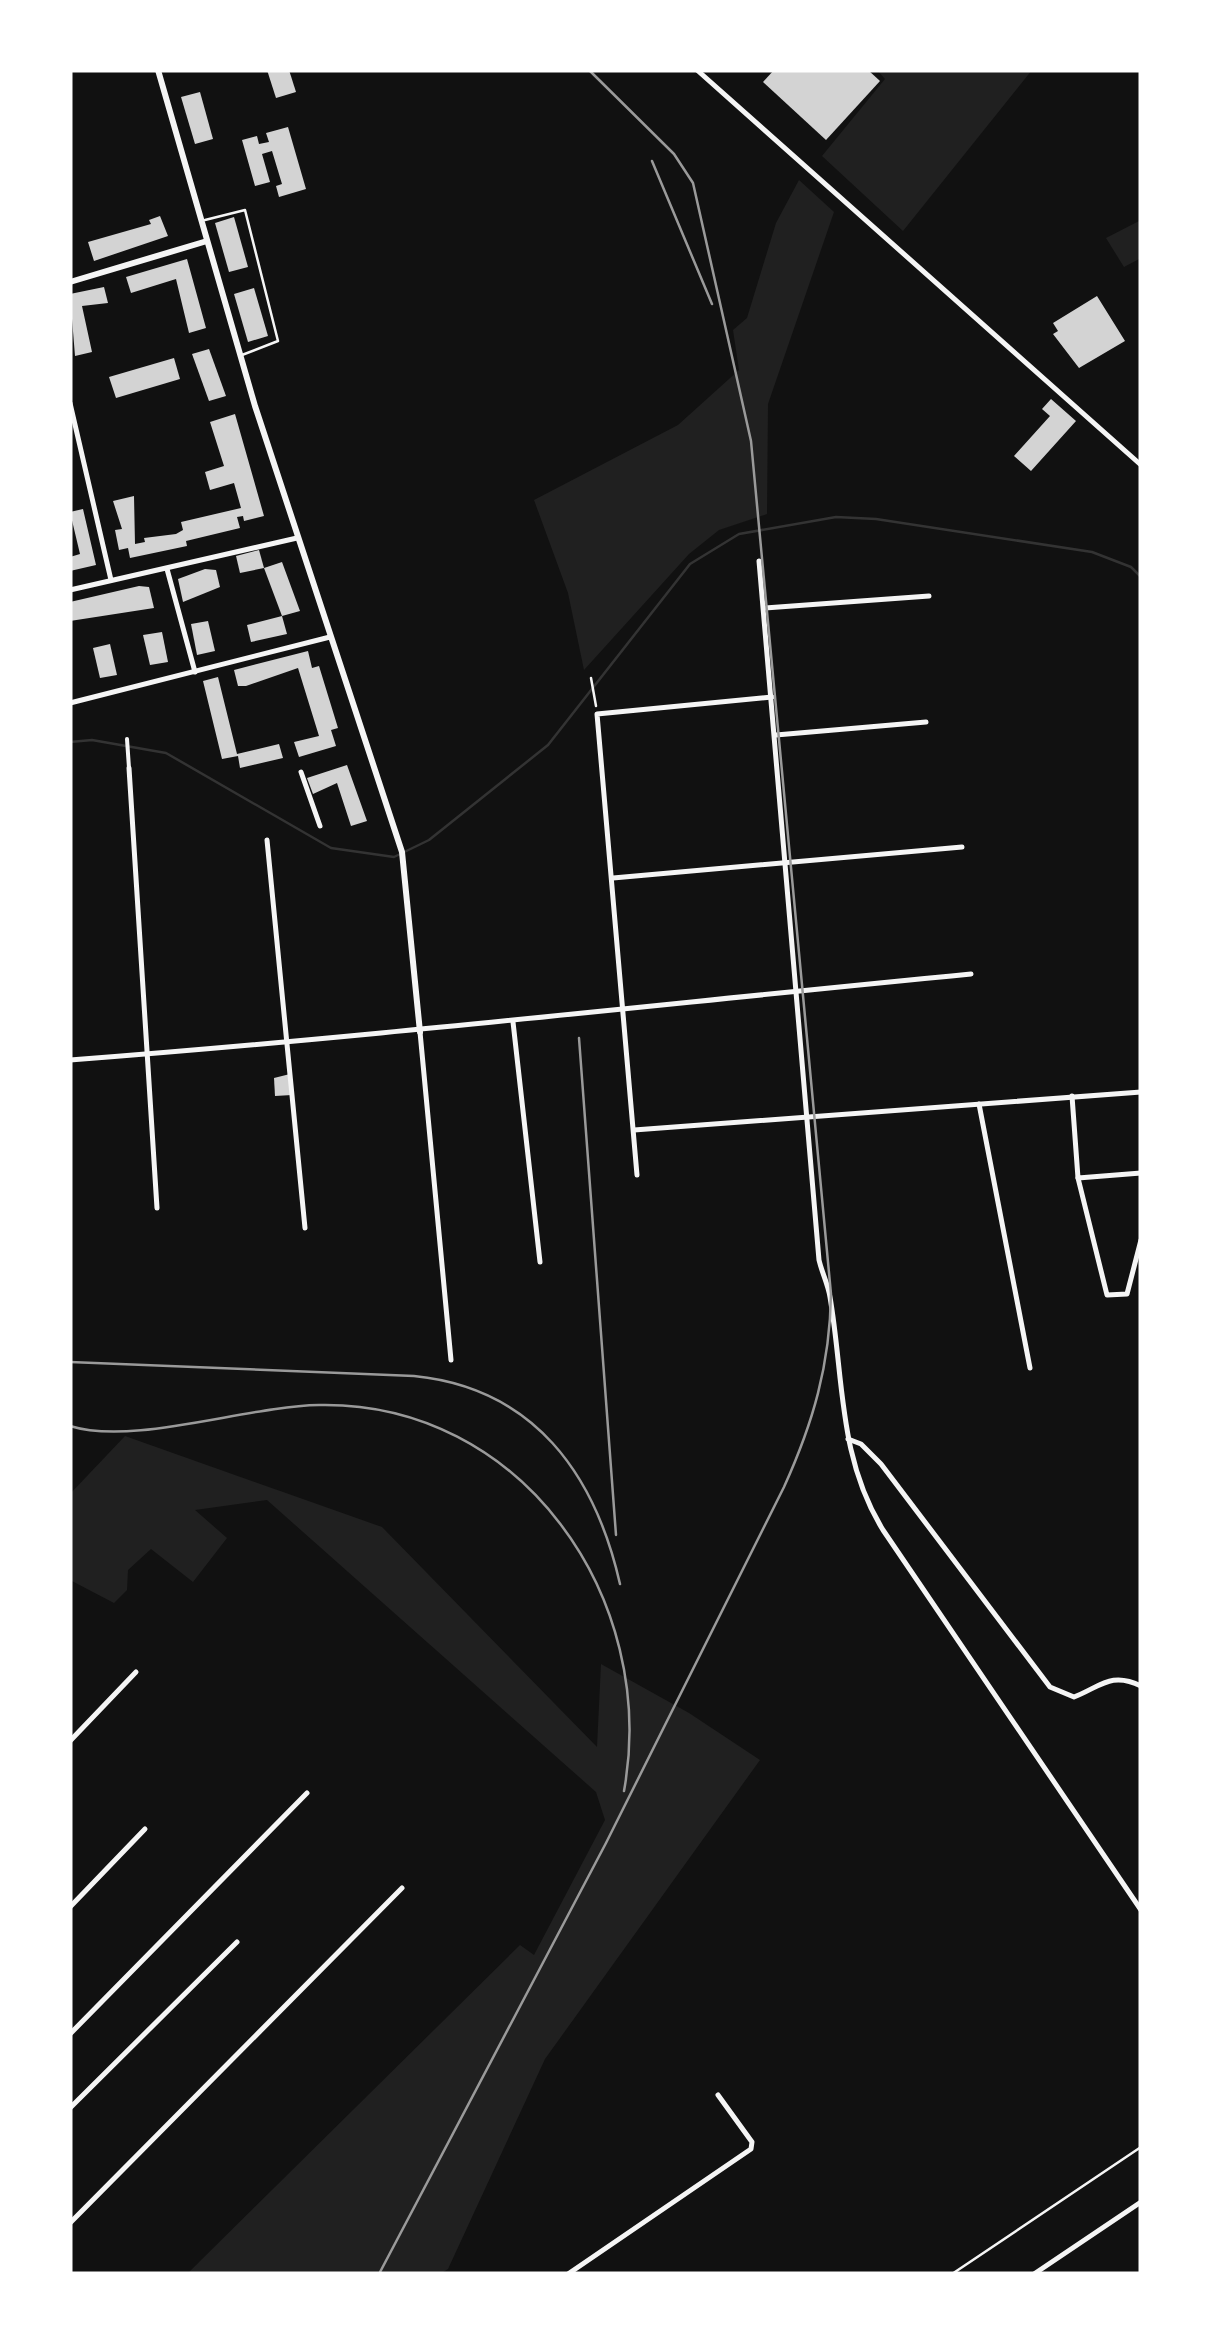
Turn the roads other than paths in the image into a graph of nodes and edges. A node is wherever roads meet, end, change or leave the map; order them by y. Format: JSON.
{"nodes":[{"id":1,"x":158,"y":70,"type":"edge"},
{"id":2,"x":697,"y":70,"type":"edge"},
{"id":3,"x":201,"y":222,"type":"junction"},
{"id":4,"x":206,"y":242,"type":"junction"},
{"id":5,"x":70,"y":282,"type":"edge"},
{"id":6,"x":240,"y":356,"type":"junction"},
{"id":7,"x":70,"y":402,"type":"edge"},
{"id":8,"x":1141,"y":464,"type":"edge"},
{"id":9,"x":298,"y":538,"type":"junction"},
{"id":10,"x":759,"y":561,"type":"dead end"},
{"id":11,"x":167,"y":569,"type":"junction"},
{"id":12,"x":112,"y":580,"type":"junction"},
{"id":13,"x":70,"y":590,"type":"edge"},
{"id":14,"x":929,"y":596,"type":"dead end"},
{"id":15,"x":765,"y":608,"type":"junction"},
{"id":16,"x":330,"y":637,"type":"junction"},
{"id":17,"x":195,"y":673,"type":"junction"},
{"id":18,"x":772,"y":698,"type":"junction"},
{"id":19,"x":70,"y":703,"type":"edge"},
{"id":20,"x":926,"y":722,"type":"dead end"},
{"id":21,"x":776,"y":734,"type":"junction"},
{"id":22,"x":127,"y":739,"type":"dead end"},
{"id":23,"x":129,"y":768,"type":"joint"},
{"id":24,"x":301,"y":772,"type":"dead end"},
{"id":25,"x":320,"y":826,"type":"dead end"},
{"id":26,"x":267,"y":840,"type":"dead end"},
{"id":27,"x":962,"y":847,"type":"dead end"},
{"id":28,"x":786,"y":863,"type":"junction"},
{"id":29,"x":612,"y":878,"type":"junction"},
{"id":30,"x":972,"y":974,"type":"dead end"},
{"id":31,"x":796,"y":991,"type":"junction"},
{"id":32,"x":625,"y":1006,"type":"junction"},
{"id":33,"x":513,"y":1021,"type":"junction"},
{"id":34,"x":420,"y":1032,"type":"junction"},
{"id":35,"x":288,"y":1042,"type":"junction"},
{"id":36,"x":149,"y":1054,"type":"junction"},
{"id":37,"x":70,"y":1060,"type":"edge"},
{"id":38,"x":1141,"y":1092,"type":"edge"},
{"id":39,"x":1072,"y":1096,"type":"junction"},
{"id":40,"x":977,"y":1102,"type":"junction"},
{"id":41,"x":807,"y":1118,"type":"junction"},
{"id":42,"x":634,"y":1130,"type":"junction"},
{"id":43,"x":1141,"y":1173,"type":"edge"},
{"id":44,"x":637,"y":1175,"type":"dead end"},
{"id":45,"x":1078,"y":1178,"type":"junction"},
{"id":46,"x":157,"y":1208,"type":"dead end"},
{"id":47,"x":305,"y":1228,"type":"dead end"},
{"id":48,"x":1141,"y":1240,"type":"edge"},
{"id":49,"x":540,"y":1262,"type":"dead end"},
{"id":50,"x":451,"y":1360,"type":"dead end"},
{"id":51,"x":1030,"y":1368,"type":"dead end"},
{"id":52,"x":848,"y":1438,"type":"junction"},
{"id":53,"x":136,"y":1672,"type":"dead end"},
{"id":54,"x":1141,"y":1686,"type":"edge"},
{"id":55,"x":70,"y":1741,"type":"edge"},
{"id":56,"x":307,"y":1793,"type":"dead end"},
{"id":57,"x":145,"y":1829,"type":"dead end"},
{"id":58,"x":402,"y":1888,"type":"dead end"},
{"id":59,"x":70,"y":1907,"type":"edge"},
{"id":60,"x":1141,"y":1910,"type":"edge"},
{"id":61,"x":238,"y":1942,"type":"dead end"},
{"id":62,"x":70,"y":2034,"type":"edge"},
{"id":63,"x":718,"y":2095,"type":"dead end"},
{"id":64,"x":70,"y":2108,"type":"edge"},
{"id":65,"x":1141,"y":2202,"type":"edge"},
{"id":66,"x":70,"y":2223,"type":"edge"},
{"id":67,"x":568,"y":2274,"type":"edge"},
{"id":68,"x":1034,"y":2274,"type":"edge"}],
"edges":[{"from":1,"to":3,"type":"street"},
{"from":2,"to":8,"type":"street"},
{"from":3,"to":4,"type":"street"},
{"from":3,"to":6,"type":"lane"},
{"from":4,"to":5,"type":"street"},
{"from":4,"to":6,"type":"street"},
{"from":6,"to":9,"type":"street"},
{"from":7,"to":12,"type":"street"},
{"from":9,"to":11,"type":"street"},
{"from":9,"to":16,"type":"street"},
{"from":10,"to":15,"type":"street"},
{"from":11,"to":12,"type":"street"},
{"from":11,"to":17,"type":"street"},
{"from":12,"to":13,"type":"street"},
{"from":14,"to":15,"type":"street"},
{"from":15,"to":18,"type":"street"},
{"from":16,"to":17,"type":"street"},
{"from":16,"to":34,"type":"street"},
{"from":17,"to":19,"type":"street"},
{"from":18,"to":21,"type":"street"},
{"from":18,"to":29,"type":"street"},
{"from":20,"to":21,"type":"street"},
{"from":21,"to":28,"type":"street"},
{"from":22,"to":23,"type":"street"},
{"from":23,"to":36,"type":"street"},
{"from":24,"to":25,"type":"street"},
{"from":26,"to":35,"type":"street"},
{"from":27,"to":28,"type":"street"},
{"from":28,"to":29,"type":"street"},
{"from":28,"to":31,"type":"street"},
{"from":29,"to":32,"type":"street"},
{"from":30,"to":31,"type":"street"},
{"from":31,"to":32,"type":"street"},
{"from":31,"to":41,"type":"street"},
{"from":32,"to":33,"type":"street"},
{"from":32,"to":42,"type":"street"},
{"from":33,"to":34,"type":"street"},
{"from":33,"to":49,"type":"street"},
{"from":34,"to":35,"type":"street"},
{"from":34,"to":50,"type":"street"},
{"from":35,"to":36,"type":"street"},
{"from":35,"to":47,"type":"street"},
{"from":36,"to":37,"type":"street"},
{"from":36,"to":46,"type":"street"},
{"from":38,"to":39,"type":"street"},
{"from":39,"to":40,"type":"street"},
{"from":39,"to":45,"type":"street"},
{"from":40,"to":41,"type":"street"},
{"from":40,"to":51,"type":"street"},
{"from":41,"to":42,"type":"street"},
{"from":41,"to":52,"type":"street"},
{"from":42,"to":44,"type":"street"},
{"from":43,"to":45,"type":"street"},
{"from":45,"to":48,"type":"street"},
{"from":52,"to":54,"type":"street"},
{"from":52,"to":60,"type":"street"},
{"from":53,"to":55,"type":"street"},
{"from":56,"to":62,"type":"street"},
{"from":57,"to":59,"type":"street"},
{"from":58,"to":66,"type":"street"},
{"from":61,"to":64,"type":"street"},
{"from":63,"to":67,"type":"street"},
{"from":65,"to":68,"type":"street"}]}
